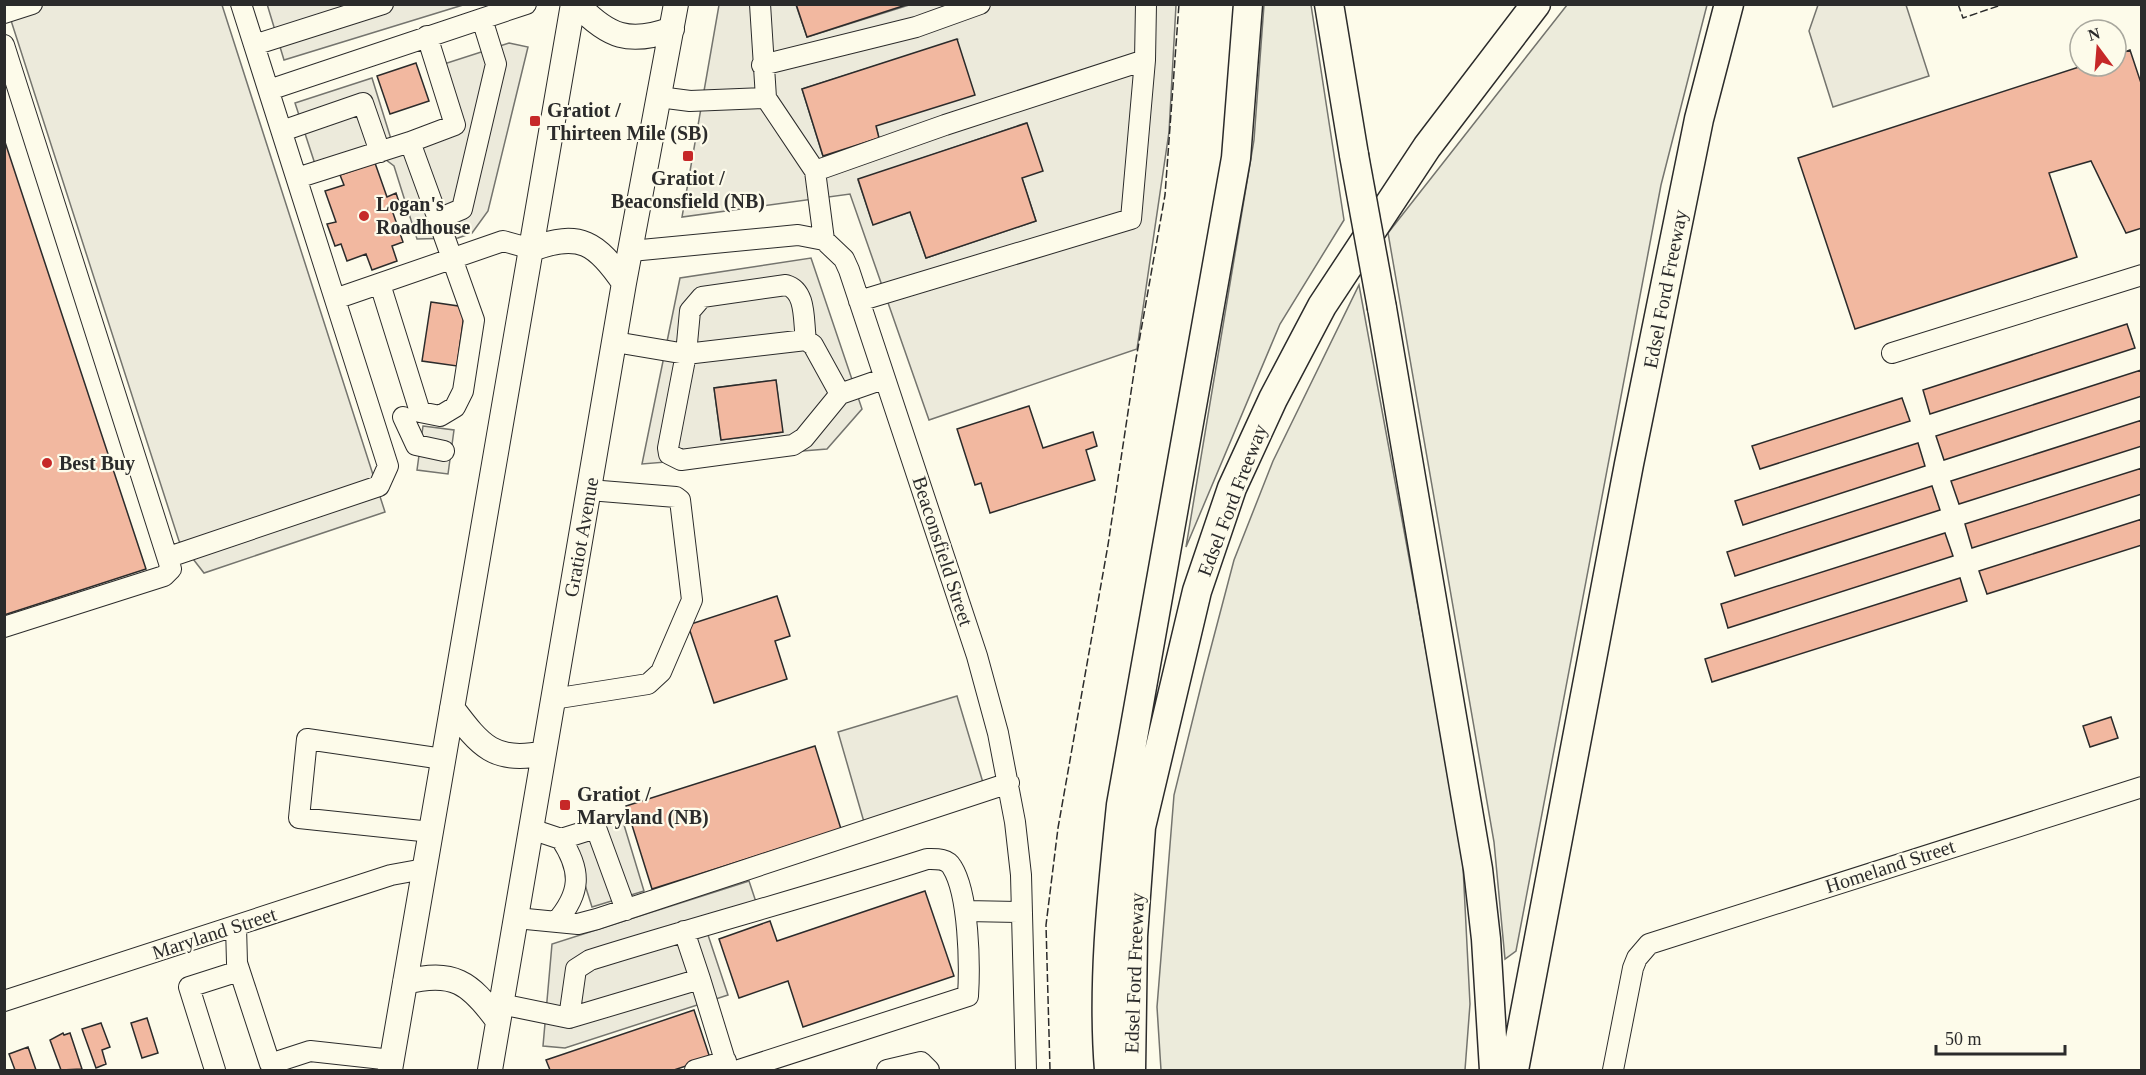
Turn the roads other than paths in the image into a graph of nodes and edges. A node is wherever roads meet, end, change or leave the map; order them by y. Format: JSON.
{"nodes":[{"id":1,"x":32,"y":4,"type":"edge"},
{"id":2,"x":241,"y":4,"type":"edge"},
{"id":3,"x":383,"y":4,"type":"edge"},
{"id":4,"x":526,"y":4,"type":"edge"},
{"id":5,"x":575,"y":4,"type":"edge"},
{"id":6,"x":676,"y":4,"type":"edge"},
{"id":7,"x":760,"y":4,"type":"edge"},
{"id":8,"x":980,"y":4,"type":"edge"},
{"id":9,"x":1146,"y":4,"type":"edge"},
{"id":10,"x":1248,"y":4,"type":"edge"},
{"id":11,"x":1329,"y":4,"type":"edge"},
{"id":12,"x":1536,"y":4,"type":"edge"},
{"id":13,"x":1729,"y":4,"type":"edge"},
{"id":14,"x":4,"y":13,"type":"edge"},
{"id":15,"x":482,"y":19,"type":"junction"},
{"id":16,"x":672,"y":29,"type":"junction"},
{"id":17,"x":428,"y":36,"type":"junction"},
{"id":18,"x":4,"y":45,"type":"edge"},
{"id":19,"x":254,"y":45,"type":"junction"},
{"id":20,"x":1145,"y":60,"type":"junction"},
{"id":21,"x":762,"y":65,"type":"junction"},
{"id":22,"x":269,"y":90,"type":"junction"},
{"id":23,"x":659,"y":97,"type":"junction"},
{"id":24,"x":766,"y":98,"type":"junction"},
{"id":25,"x":282,"y":131,"type":"junction"},
{"id":26,"x":410,"y":142,"type":"junction"},
{"id":27,"x":380,"y":152,"type":"junction"},
{"id":28,"x":814,"y":171,"type":"junction"},
{"id":29,"x":297,"y":178,"type":"junction"},
{"id":30,"x":438,"y":219,"type":"junction"},
{"id":31,"x":824,"y":240,"type":"junction"},
{"id":32,"x":532,"y":249,"type":"junction"},
{"id":33,"x":631,"y":250,"type":"junction"},
{"id":34,"x":452,"y":259,"type":"junction"},
{"id":35,"x":2142,"y":275,"type":"edge"},
{"id":36,"x":624,"y":283,"type":"junction"},
{"id":37,"x":380,"y":284,"type":"junction"},
{"id":38,"x":335,"y":299,"type":"junction"},
{"id":39,"x":859,"y":301,"type":"junction"},
{"id":40,"x":806,"y":340,"type":"junction"},
{"id":41,"x":615,"y":342,"type":"junction"},
{"id":42,"x":1892,"y":353,"type":"dead end"},
{"id":43,"x":686,"y":354,"type":"junction"},
{"id":44,"x":883,"y":379,"type":"junction"},
{"id":45,"x":840,"y":394,"type":"junction"},
{"id":46,"x":411,"y":415,"type":"junction"},
{"id":47,"x":376,"y":426,"type":"junction"},
{"id":48,"x":444,"y":451,"type":"dead end"},
{"id":49,"x":589,"y":490,"type":"junction"},
{"id":50,"x":169,"y":557,"type":"junction"},
{"id":51,"x":4,"y":627,"type":"edge"},
{"id":52,"x":553,"y":699,"type":"junction"},
{"id":53,"x":452,"y":708,"type":"junction"},
{"id":54,"x":544,"y":753,"type":"junction"},
{"id":55,"x":443,"y":759,"type":"junction"},
{"id":56,"x":1009,"y":783,"type":"junction"},
{"id":57,"x":2142,"y":787,"type":"edge"},
{"id":58,"x":531,"y":829,"type":"junction"},
{"id":59,"x":431,"y":832,"type":"junction"},
{"id":60,"x":561,"y":839,"type":"junction"},
{"id":61,"x":424,"y":869,"type":"junction"},
{"id":62,"x":626,"y":910,"type":"junction"},
{"id":63,"x":966,"y":911,"type":"junction"},
{"id":64,"x":1022,"y":912,"type":"junction"},
{"id":65,"x":516,"y":918,"type":"junction"},
{"id":66,"x":556,"y":922,"type":"junction"},
{"id":67,"x":236,"y":926,"type":"junction"},
{"id":68,"x":684,"y":931,"type":"junction"},
{"id":69,"x":239,"y":971,"type":"junction"},
{"id":70,"x":700,"y":979,"type":"junction"},
{"id":71,"x":405,"y":982,"type":"junction"},
{"id":72,"x":4,"y":1001,"type":"edge"},
{"id":73,"x":500,"y":1012,"type":"junction"},
{"id":74,"x":569,"y":1018,"type":"junction"},
{"id":75,"x":391,"y":1065,"type":"edge"},
{"id":76,"x":731,"y":1068,"type":"edge"},
{"id":77,"x":215,"y":1071,"type":"edge"},
{"id":78,"x":490,"y":1071,"type":"edge"},
{"id":79,"x":695,"y":1071,"type":"edge"},
{"id":80,"x":887,"y":1071,"type":"edge"},
{"id":81,"x":929,"y":1071,"type":"edge"},
{"id":82,"x":1026,"y":1071,"type":"edge"},
{"id":83,"x":1109,"y":1071,"type":"edge"},
{"id":84,"x":1131,"y":1071,"type":"edge"},
{"id":85,"x":1494,"y":1071,"type":"edge"},
{"id":86,"x":1514,"y":1071,"type":"edge"},
{"id":87,"x":1613,"y":1071,"type":"edge"}],
"edges":[{"from":1,"to":14,"type":"street"},
{"from":2,"to":19,"type":"street"},
{"from":3,"to":19,"type":"street"},
{"from":4,"to":15,"type":"street"},
{"from":5,"to":16,"type":"main road"},
{"from":5,"to":32,"type":"main road"},
{"from":6,"to":16,"type":"main road","name":"Gratiot Avenue"},
{"from":7,"to":21,"type":"street"},
{"from":8,"to":21,"type":"street"},
{"from":9,"to":20,"type":"street"},
{"from":10,"to":83,"type":"highway"},
{"from":11,"to":85,"type":"highway","bridge":true},
{"from":12,"to":84,"type":"highway","name":"Edsel Ford Freeway"},
{"from":13,"to":86,"type":"highway","name":"Edsel Ford Freeway"},
{"from":15,"to":17,"type":"street"},
{"from":15,"to":30,"type":"street"},
{"from":16,"to":23,"type":"main road","name":"Gratiot Avenue"},
{"from":17,"to":22,"type":"street"},
{"from":17,"to":26,"type":"street"},
{"from":18,"to":50,"type":"street"},
{"from":19,"to":22,"type":"street"},
{"from":20,"to":28,"type":"street"},
{"from":20,"to":39,"type":"street"},
{"from":21,"to":24,"type":"street"},
{"from":22,"to":25,"type":"street"},
{"from":23,"to":24,"type":"street"},
{"from":23,"to":33,"type":"main road","name":"Gratiot Avenue"},
{"from":24,"to":28,"type":"street"},
{"from":25,"to":27,"type":"street"},
{"from":25,"to":29,"type":"street"},
{"from":26,"to":27,"type":"street"},
{"from":26,"to":30,"type":"street"},
{"from":27,"to":29,"type":"street"},
{"from":28,"to":31,"type":"street"},
{"from":29,"to":38,"type":"street"},
{"from":30,"to":34,"type":"street"},
{"from":31,"to":33,"type":"street"},
{"from":31,"to":39,"type":"street","name":"Beaconsfield Street"},
{"from":32,"to":34,"type":"street"},
{"from":32,"to":36,"type":"main road"},
{"from":32,"to":53,"type":"main road"},
{"from":33,"to":36,"type":"main road","name":"Gratiot Avenue"},
{"from":34,"to":37,"type":"street"},
{"from":34,"to":46,"type":"street"},
{"from":35,"to":42,"type":"street"},
{"from":36,"to":41,"type":"main road","name":"Gratiot Avenue"},
{"from":37,"to":38,"type":"street"},
{"from":37,"to":46,"type":"street"},
{"from":38,"to":47,"type":"street"},
{"from":39,"to":44,"type":"street","name":"Beaconsfield Street"},
{"from":40,"to":43,"type":"street"},
{"from":40,"to":43,"type":"street"},
{"from":40,"to":45,"type":"street"},
{"from":41,"to":43,"type":"street"},
{"from":41,"to":49,"type":"main road","name":"Gratiot Avenue"},
{"from":43,"to":45,"type":"street"},
{"from":44,"to":45,"type":"street"},
{"from":44,"to":56,"type":"street","name":"Beaconsfield Street"},
{"from":46,"to":47,"type":"street"},
{"from":46,"to":48,"type":"street"},
{"from":47,"to":50,"type":"street"},
{"from":49,"to":52,"type":"main road","name":"Gratiot Avenue"},
{"from":49,"to":52,"type":"street"},
{"from":50,"to":51,"type":"street"},
{"from":52,"to":54,"type":"main road","name":"Gratiot Avenue"},
{"from":53,"to":54,"type":"main road"},
{"from":53,"to":55,"type":"main road"},
{"from":54,"to":58,"type":"main road","name":"Gratiot Avenue"},
{"from":55,"to":59,"type":"main road"},
{"from":55,"to":59,"type":"street"},
{"from":56,"to":62,"type":"street"},
{"from":56,"to":64,"type":"street","name":"Beaconsfield Street"},
{"from":57,"to":87,"type":"street","name":"Homeland Street"},
{"from":58,"to":60,"type":"street"},
{"from":58,"to":65,"type":"main road","name":"Gratiot Avenue"},
{"from":59,"to":61,"type":"main road"},
{"from":60,"to":62,"type":"street"},
{"from":60,"to":66,"type":"street"},
{"from":61,"to":67,"type":"street","name":"Maryland Street"},
{"from":61,"to":71,"type":"main road"},
{"from":62,"to":66,"type":"street"},
{"from":63,"to":64,"type":"street"},
{"from":63,"to":68,"type":"street"},
{"from":63,"to":76,"type":"street"},
{"from":64,"to":82,"type":"street","name":"Beaconsfield Street"},
{"from":65,"to":66,"type":"street"},
{"from":65,"to":73,"type":"main road","name":"Gratiot Avenue"},
{"from":67,"to":69,"type":"street"},
{"from":67,"to":72,"type":"street","name":"Maryland Street"},
{"from":68,"to":70,"type":"street"},
{"from":68,"to":74,"type":"street"},
{"from":69,"to":75,"type":"street"},
{"from":69,"to":77,"type":"street"},
{"from":70,"to":74,"type":"street"},
{"from":70,"to":76,"type":"street"},
{"from":71,"to":73,"type":"main road"},
{"from":71,"to":75,"type":"main road"},
{"from":73,"to":74,"type":"street"},
{"from":73,"to":78,"type":"main road","name":"Gratiot Avenue"},
{"from":76,"to":79,"type":"street"},
{"from":80,"to":81,"type":"street"}]}
